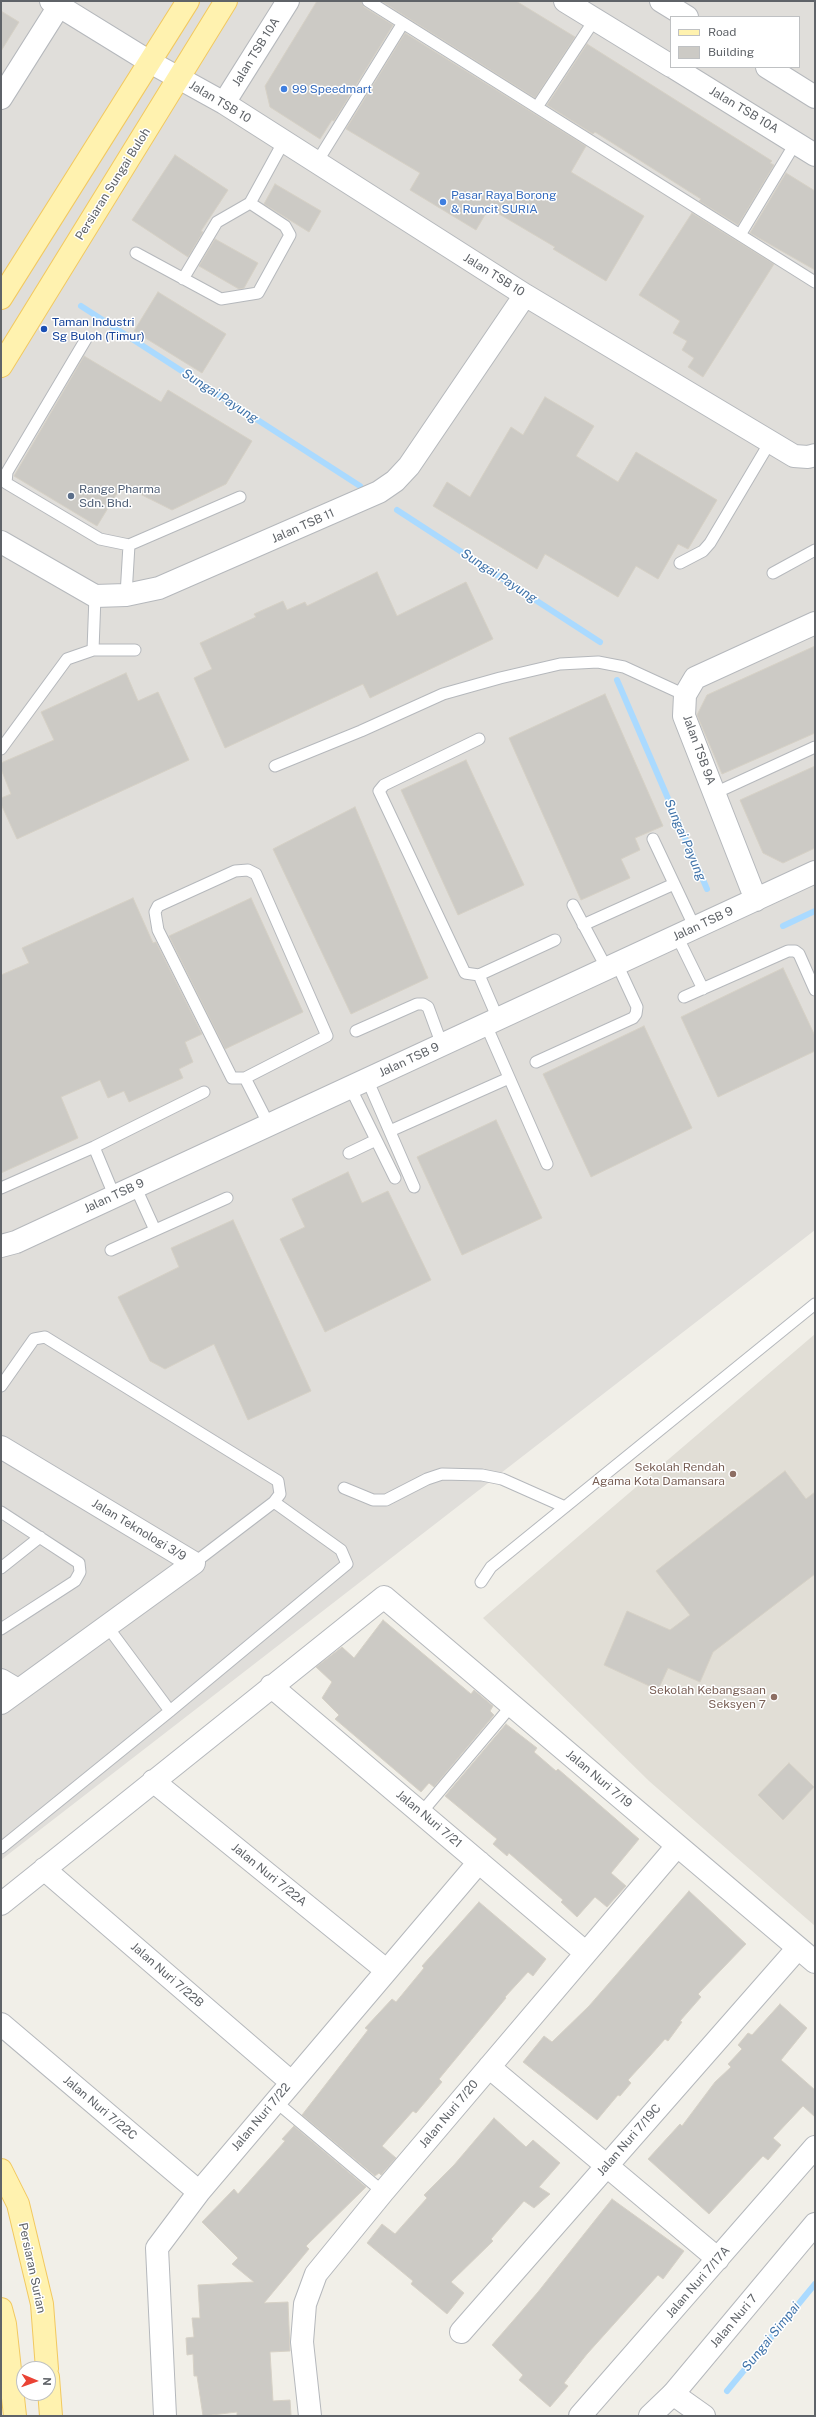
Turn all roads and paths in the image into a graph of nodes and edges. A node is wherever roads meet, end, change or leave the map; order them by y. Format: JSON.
{"nodes":[{"id":1,"x":226,"y":1,"type":"edge"},
{"id":2,"x":288,"y":1,"type":"edge"},
{"id":3,"x":368,"y":1,"type":"edge"},
{"id":4,"x":565,"y":1,"type":"edge"},
{"id":5,"x":661,"y":1,"type":"edge"},
{"id":6,"x":187,"y":2,"type":"edge"},
{"id":7,"x":55,"y":4,"type":"edge"},
{"id":8,"x":685,"y":16,"type":"edge"},
{"id":9,"x":595,"y":19,"type":"junction"},
{"id":10,"x":403,"y":23,"type":"junction"},
{"id":11,"x":150,"y":62,"type":"junction"},
{"id":12,"x":670,"y":65,"type":"edge"},
{"id":13,"x":675,"y":68,"type":"edge"},
{"id":14,"x":769,"y":68,"type":"edge"},
{"id":15,"x":178,"y":78,"type":"junction"},
{"id":16,"x":815,"y":97,"type":"edge"},
{"id":17,"x":1,"y":98,"type":"edge"},
{"id":18,"x":224,"y":103,"type":"junction"},
{"id":19,"x":537,"y":107,"type":"junction"},
{"id":20,"x":284,"y":141,"type":"junction"},
{"id":21,"x":796,"y":142,"type":"junction"},
{"id":22,"x":815,"y":155,"type":"edge"},
{"id":23,"x":317,"y":162,"type":"junction"},
{"id":24,"x":250,"y":203,"type":"junction"},
{"id":25,"x":740,"y":235,"type":"junction"},
{"id":26,"x":136,"y":253,"type":"dead end"},
{"id":27,"x":183,"y":279,"type":"junction"},
{"id":28,"x":815,"y":282,"type":"edge"},
{"id":29,"x":525,"y":295,"type":"junction"},
{"id":30,"x":1,"y":298,"type":"edge"},
{"id":31,"x":86,"y":339,"type":"dead end"},
{"id":32,"x":1,"y":366,"type":"edge"},
{"id":33,"x":770,"y":442,"type":"junction"},
{"id":34,"x":815,"y":455,"type":"edge"},
{"id":35,"x":240,"y":497,"type":"dead end"},
{"id":36,"x":1,"y":542,"type":"edge"},
{"id":37,"x":129,"y":545,"type":"junction"},
{"id":38,"x":815,"y":550,"type":"edge"},
{"id":39,"x":680,"y":563,"type":"dead end"},
{"id":40,"x":773,"y":573,"type":"dead end"},
{"id":41,"x":126,"y":595,"type":"junction"},
{"id":42,"x":96,"y":596,"type":"junction"},
{"id":43,"x":815,"y":623,"type":"edge"},
{"id":44,"x":93,"y":650,"type":"junction"},
{"id":45,"x":135,"y":650,"type":"dead end"},
{"id":46,"x":685,"y":695,"type":"junction"},
{"id":47,"x":479,"y":739,"type":"dead end"},
{"id":48,"x":815,"y":747,"type":"edge"},
{"id":49,"x":1,"y":749,"type":"edge"},
{"id":50,"x":275,"y":766,"type":"dead end"},
{"id":51,"x":715,"y":793,"type":"junction"},
{"id":52,"x":654,"y":839,"type":"dead end"},
{"id":53,"x":815,"y":872,"type":"edge"},
{"id":54,"x":674,"y":884,"type":"junction"},
{"id":55,"x":756,"y":900,"type":"junction"},
{"id":56,"x":573,"y":906,"type":"dead end"},
{"id":57,"x":583,"y":925,"type":"junction"},
{"id":58,"x":686,"y":932,"type":"junction"},
{"id":59,"x":555,"y":940,"type":"dead end"},
{"id":60,"x":612,"y":966,"type":"junction"},
{"id":61,"x":479,"y":975,"type":"junction"},
{"id":62,"x":703,"y":989,"type":"junction"},
{"id":63,"x":815,"y":990,"type":"edge"},
{"id":64,"x":684,"y":997,"type":"dead end"},
{"id":65,"x":492,"y":1022,"type":"junction"},
{"id":66,"x":356,"y":1031,"type":"dead end"},
{"id":67,"x":442,"y":1045,"type":"junction"},
{"id":68,"x":536,"y":1062,"type":"dead end"},
{"id":69,"x":245,"y":1078,"type":"junction"},
{"id":70,"x":509,"y":1078,"type":"junction"},
{"id":71,"x":358,"y":1083,"type":"junction"},
{"id":72,"x":204,"y":1092,"type":"dead end"},
{"id":73,"x":269,"y":1125,"type":"junction"},
{"id":74,"x":390,"y":1131,"type":"junction"},
{"id":75,"x":376,"y":1140,"type":"junction"},
{"id":76,"x":94,"y":1148,"type":"junction"},
{"id":77,"x":349,"y":1153,"type":"dead end"},
{"id":78,"x":547,"y":1164,"type":"dead end"},
{"id":79,"x":395,"y":1178,"type":"dead end"},
{"id":80,"x":136,"y":1186,"type":"junction"},
{"id":81,"x":414,"y":1187,"type":"dead end"},
{"id":82,"x":1,"y":1188,"type":"edge"},
{"id":83,"x":114,"y":1196,"type":"junction"},
{"id":84,"x":228,"y":1198,"type":"dead end"},
{"id":85,"x":155,"y":1230,"type":"junction"},
{"id":86,"x":1,"y":1246,"type":"edge"},
{"id":87,"x":111,"y":1250,"type":"dead end"},
{"id":88,"x":815,"y":1304,"type":"edge"},
{"id":89,"x":1,"y":1386,"type":"edge"},
{"id":90,"x":1,"y":1447,"type":"edge"},
{"id":91,"x":344,"y":1488,"type":"dead end"},
{"id":92,"x":274,"y":1502,"type":"junction"},
{"id":93,"x":565,"y":1507,"type":"junction"},
{"id":94,"x":1,"y":1512,"type":"edge"},
{"id":95,"x":40,"y":1537,"type":"junction"},
{"id":96,"x":194,"y":1563,"type":"junction"},
{"id":97,"x":1,"y":1568,"type":"edge"},
{"id":98,"x":481,"y":1582,"type":"dead end"},
{"id":99,"x":107,"y":1626,"type":"junction"},
{"id":100,"x":1,"y":1629,"type":"edge"},
{"id":101,"x":271,"y":1686,"type":"junction"},
{"id":102,"x":7,"y":1691,"type":"edge"},
{"id":103,"x":512,"y":1705,"type":"junction"},
{"id":104,"x":170,"y":1711,"type":"junction"},
{"id":105,"x":153,"y":1781,"type":"junction"},
{"id":106,"x":421,"y":1813,"type":"junction"},
{"id":107,"x":677,"y":1846,"type":"junction"},
{"id":108,"x":1,"y":1848,"type":"edge"},
{"id":109,"x":479,"y":1862,"type":"junction"},
{"id":110,"x":44,"y":1869,"type":"junction"},
{"id":111,"x":1,"y":1904,"type":"edge"},
{"id":112,"x":798,"y":1948,"type":"junction"},
{"id":113,"x":586,"y":1953,"type":"junction"},
{"id":114,"x":815,"y":1962,"type":"edge"},
{"id":115,"x":386,"y":1970,"type":"junction"},
{"id":116,"x":1,"y":2024,"type":"edge"},
{"id":117,"x":489,"y":2067,"type":"junction"},
{"id":118,"x":291,"y":2082,"type":"junction"},
{"id":119,"x":275,"y":2101,"type":"junction"},
{"id":120,"x":815,"y":2147,"type":"edge"},
{"id":121,"x":606,"y":2165,"type":"junction"},
{"id":122,"x":1,"y":2170,"type":"edge"},
{"id":123,"x":199,"y":2192,"type":"junction"},
{"id":124,"x":383,"y":2192,"type":"junction"},
{"id":125,"x":815,"y":2224,"type":"edge"},
{"id":126,"x":718,"y":2259,"type":"junction"},
{"id":127,"x":1,"y":2309,"type":"edge"},
{"id":128,"x":461,"y":2332,"type":"dead end"},
{"id":129,"x":46,"y":2361,"type":"edge"},
{"id":130,"x":673,"y":2394,"type":"junction"},
{"id":131,"x":50,"y":2401,"type":"edge"},
{"id":132,"x":51,"y":2415,"type":"edge"},
{"id":133,"x":15,"y":2416,"type":"edge"},
{"id":134,"x":165,"y":2416,"type":"edge"},
{"id":135,"x":310,"y":2416,"type":"edge"},
{"id":136,"x":580,"y":2416,"type":"edge"},
{"id":137,"x":650,"y":2416,"type":"edge"},
{"id":138,"x":704,"y":2416,"type":"edge"}],
"edges":[{"from":1,"to":15,"type":"main road","name":"Persiaran Sungai Buloh"},
{"from":2,"to":18,"type":"street","name":"Jalan TSB 10A"},
{"from":3,"to":10,"type":"lane"},
{"from":4,"to":9,"type":"street","name":"Jalan TSB 10A"},
{"from":5,"to":8,"type":"street"},
{"from":6,"to":11,"type":"main road"},
{"from":7,"to":11,"type":"street","name":"Jalan TSB 10"},
{"from":7,"to":17,"type":"street"},
{"from":9,"to":12,"type":"street","name":"Jalan TSB 10A"},
{"from":9,"to":19,"type":"lane"},
{"from":10,"to":19,"type":"lane"},
{"from":10,"to":23,"type":"lane"},
{"from":11,"to":15,"type":"street","name":"Jalan TSB 10"},
{"from":11,"to":30,"type":"main road"},
{"from":13,"to":21,"type":"street","name":"Jalan TSB 10A"},
{"from":14,"to":16,"type":"street"},
{"from":15,"to":18,"type":"street","name":"Jalan TSB 10"},
{"from":15,"to":32,"type":"main road","name":"Persiaran Sungai Buloh"},
{"from":18,"to":20,"type":"street","name":"Jalan TSB 10"},
{"from":19,"to":25,"type":"lane"},
{"from":20,"to":23,"type":"street","name":"Jalan TSB 10"},
{"from":20,"to":24,"type":"lane"},
{"from":21,"to":22,"type":"street","name":"Jalan TSB 10A"},
{"from":21,"to":25,"type":"lane"},
{"from":23,"to":29,"type":"street","name":"Jalan TSB 10"},
{"from":24,"to":27,"type":"lane"},
{"from":24,"to":27,"type":"lane"},
{"from":25,"to":28,"type":"lane"},
{"from":26,"to":27,"type":"lane"},
{"from":29,"to":33,"type":"street","name":"Jalan TSB 10"},
{"from":29,"to":41,"type":"street","name":"Jalan TSB 11"},
{"from":31,"to":37,"type":"lane"},
{"from":33,"to":34,"type":"street","name":"Jalan TSB 10"},
{"from":33,"to":39,"type":"lane"},
{"from":35,"to":37,"type":"lane"},
{"from":36,"to":42,"type":"street"},
{"from":37,"to":41,"type":"lane"},
{"from":38,"to":40,"type":"lane"},
{"from":41,"to":42,"type":"street","name":"Jalan TSB 11"},
{"from":42,"to":44,"type":"lane"},
{"from":43,"to":46,"type":"street","name":"Jalan TSB 9A"},
{"from":44,"to":45,"type":"lane"},
{"from":44,"to":49,"type":"lane"},
{"from":46,"to":50,"type":"lane"},
{"from":46,"to":51,"type":"street","name":"Jalan TSB 9A"},
{"from":47,"to":61,"type":"lane"},
{"from":48,"to":51,"type":"lane"},
{"from":51,"to":55,"type":"street","name":"Jalan TSB 9A"},
{"from":52,"to":54,"type":"lane"},
{"from":53,"to":55,"type":"street","name":"Jalan TSB 9"},
{"from":54,"to":57,"type":"lane"},
{"from":54,"to":58,"type":"lane"},
{"from":55,"to":58,"type":"street","name":"Jalan TSB 9"},
{"from":56,"to":57,"type":"lane"},
{"from":57,"to":60,"type":"lane"},
{"from":58,"to":60,"type":"street","name":"Jalan TSB 9"},
{"from":58,"to":62,"type":"lane"},
{"from":59,"to":61,"type":"lane"},
{"from":60,"to":65,"type":"street","name":"Jalan TSB 9"},
{"from":60,"to":68,"type":"lane"},
{"from":61,"to":65,"type":"lane"},
{"from":62,"to":63,"type":"lane"},
{"from":62,"to":64,"type":"lane"},
{"from":65,"to":67,"type":"street","name":"Jalan TSB 9"},
{"from":65,"to":70,"type":"lane"},
{"from":66,"to":67,"type":"lane"},
{"from":67,"to":71,"type":"street","name":"Jalan TSB 9"},
{"from":69,"to":69,"type":"lane"},
{"from":69,"to":73,"type":"lane"},
{"from":70,"to":74,"type":"lane"},
{"from":70,"to":78,"type":"lane"},
{"from":71,"to":73,"type":"street","name":"Jalan TSB 9"},
{"from":71,"to":74,"type":"lane"},
{"from":71,"to":75,"type":"lane"},
{"from":72,"to":76,"type":"lane"},
{"from":73,"to":80,"type":"street","name":"Jalan TSB 9"},
{"from":74,"to":81,"type":"lane"},
{"from":75,"to":77,"type":"lane"},
{"from":75,"to":79,"type":"lane"},
{"from":76,"to":82,"type":"lane"},
{"from":76,"to":83,"type":"lane"},
{"from":80,"to":83,"type":"street","name":"Jalan TSB 9"},
{"from":80,"to":85,"type":"lane"},
{"from":83,"to":86,"type":"street","name":"Jalan TSB 9"},
{"from":84,"to":85,"type":"lane"},
{"from":85,"to":87,"type":"lane"},
{"from":88,"to":93,"type":"lane"},
{"from":89,"to":92,"type":"lane"},
{"from":90,"to":96,"type":"street","name":"Jalan Teknologi 3/9"},
{"from":91,"to":93,"type":"lane"},
{"from":92,"to":96,"type":"lane"},
{"from":92,"to":104,"type":"lane"},
{"from":93,"to":98,"type":"lane"},
{"from":94,"to":95,"type":"lane"},
{"from":95,"to":97,"type":"lane"},
{"from":95,"to":100,"type":"lane"},
{"from":96,"to":99,"type":"street","name":"Jalan Teknologi 3/9"},
{"from":99,"to":102,"type":"street","name":"Jalan Teknologi 3/9"},
{"from":99,"to":104,"type":"lane"},
{"from":101,"to":103,"type":"street","name":"Jalan Nuri 7/19"},
{"from":101,"to":105,"type":"street"},
{"from":101,"to":106,"type":"street","name":"Jalan Nuri 7/21"},
{"from":103,"to":106,"type":"lane"},
{"from":103,"to":107,"type":"street","name":"Jalan Nuri 7/19"},
{"from":104,"to":108,"type":"lane"},
{"from":105,"to":110,"type":"street"},
{"from":105,"to":115,"type":"street","name":"Jalan Nuri 7/22A"},
{"from":106,"to":109,"type":"street","name":"Jalan Nuri 7/21"},
{"from":107,"to":112,"type":"street","name":"Jalan Nuri 7/19"},
{"from":107,"to":113,"type":"street","name":"Jalan Nuri 7/20"},
{"from":109,"to":113,"type":"street","name":"Jalan Nuri 7/21"},
{"from":109,"to":115,"type":"street","name":"Jalan Nuri 7/22"},
{"from":110,"to":111,"type":"street"},
{"from":110,"to":118,"type":"street","name":"Jalan Nuri 7/22B"},
{"from":112,"to":114,"type":"street","name":"Jalan Nuri 7/19"},
{"from":112,"to":121,"type":"street","name":"Jalan Nuri 7/19C"},
{"from":113,"to":117,"type":"street","name":"Jalan Nuri 7/20"},
{"from":115,"to":118,"type":"street","name":"Jalan Nuri 7/22"},
{"from":116,"to":123,"type":"street","name":"Jalan Nuri 7/22C"},
{"from":117,"to":121,"type":"street"},
{"from":117,"to":124,"type":"street","name":"Jalan Nuri 7/20"},
{"from":118,"to":119,"type":"street","name":"Jalan Nuri 7/22"},
{"from":119,"to":123,"type":"street","name":"Jalan Nuri 7/22"},
{"from":119,"to":124,"type":"lane"},
{"from":120,"to":126,"type":"street","name":"Jalan Nuri 7/17A"},
{"from":121,"to":126,"type":"street"},
{"from":121,"to":128,"type":"street","name":"Jalan Nuri 7/19C"},
{"from":122,"to":129,"type":"main road","name":"Persiaran Surian"},
{"from":123,"to":134,"type":"street","name":"Jalan Nuri 7/22"},
{"from":124,"to":135,"type":"street","name":"Jalan Nuri 7/20"},
{"from":125,"to":130,"type":"street","name":"Jalan Nuri 7"},
{"from":126,"to":136,"type":"street","name":"Jalan Nuri 7/17A"},
{"from":127,"to":133,"type":"main road"},
{"from":130,"to":137,"type":"street","name":"Jalan Nuri 7"},
{"from":130,"to":138,"type":"street"},
{"from":131,"to":132,"type":"main road"}]}
